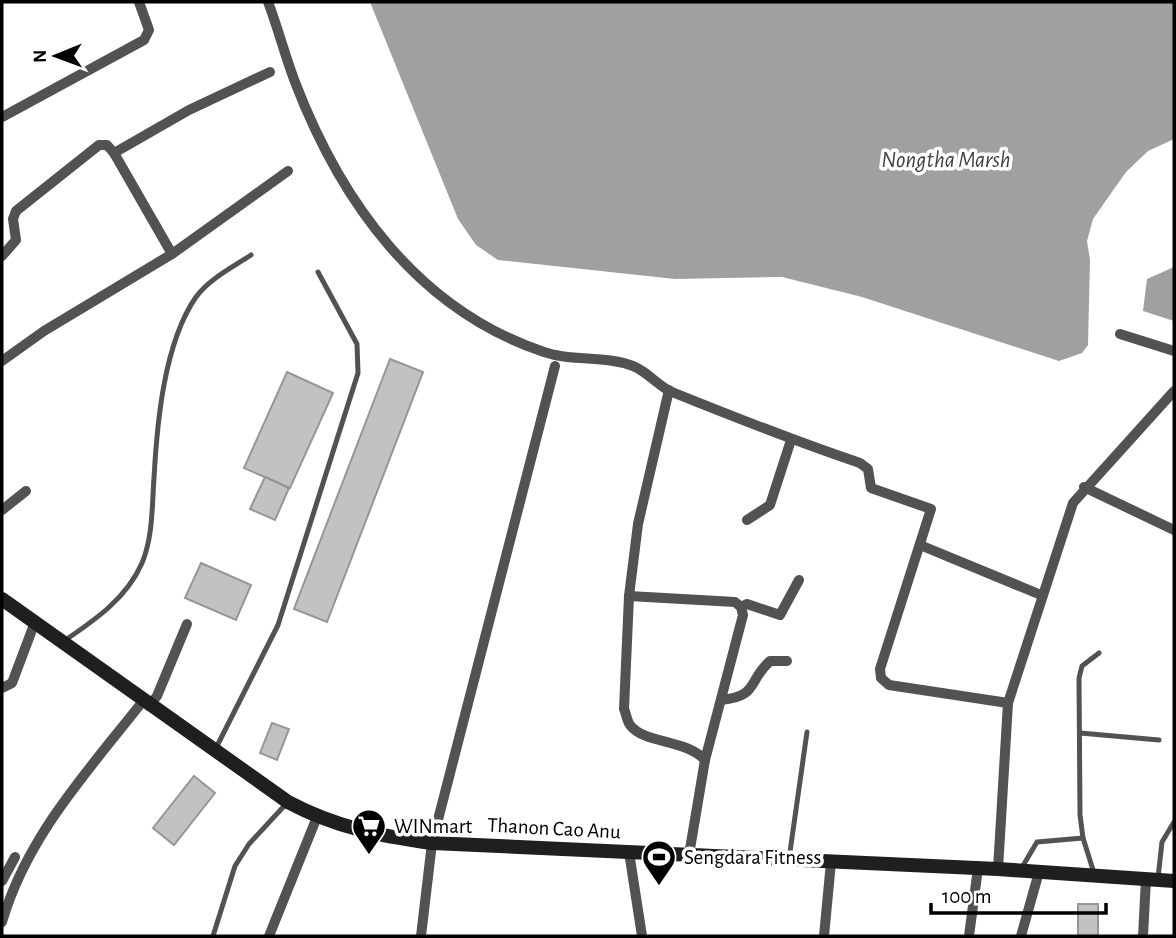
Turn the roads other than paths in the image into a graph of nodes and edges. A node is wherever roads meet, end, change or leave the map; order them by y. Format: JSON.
{"nodes":[{"id":1,"x":139,"y":2,"type":"edge"},
{"id":2,"x":268,"y":2,"type":"edge"},
{"id":3,"x":270,"y":72,"type":"dead end"},
{"id":4,"x":2,"y":117,"type":"edge"},
{"id":5,"x":114,"y":153,"type":"junction"},
{"id":6,"x":288,"y":171,"type":"dead end"},
{"id":7,"x":172,"y":254,"type":"junction"},
{"id":8,"x":251,"y":255,"type":"dead end"},
{"id":9,"x":2,"y":257,"type":"edge"},
{"id":10,"x":318,"y":272,"type":"dead end"},
{"id":11,"x":1120,"y":334,"type":"dead end"},
{"id":12,"x":1174,"y":351,"type":"edge"},
{"id":13,"x":2,"y":361,"type":"edge"},
{"id":14,"x":555,"y":366,"type":"dead end"},
{"id":15,"x":669,"y":390,"type":"junction"},
{"id":16,"x":1174,"y":391,"type":"edge"},
{"id":17,"x":791,"y":440,"type":"junction"},
{"id":18,"x":1084,"y":487,"type":"junction"},
{"id":19,"x":26,"y":491,"type":"dead end"},
{"id":20,"x":2,"y":510,"type":"edge"},
{"id":21,"x":747,"y":520,"type":"dead end"},
{"id":22,"x":1174,"y":530,"type":"edge"},
{"id":23,"x":920,"y":545,"type":"junction"},
{"id":24,"x":799,"y":580,"type":"dead end"},
{"id":25,"x":1041,"y":595,"type":"junction"},
{"id":26,"x":629,"y":596,"type":"junction"},
{"id":27,"x":2,"y":599,"type":"edge"},
{"id":28,"x":741,"y":607,"type":"junction"},
{"id":29,"x":35,"y":622,"type":"junction"},
{"id":30,"x":187,"y":624,"type":"dead end"},
{"id":31,"x":63,"y":642,"type":"junction"},
{"id":32,"x":1099,"y":653,"type":"dead end"},
{"id":33,"x":787,"y":661,"type":"dead end"},
{"id":34,"x":2,"y":688,"type":"edge"},
{"id":35,"x":721,"y":700,"type":"junction"},
{"id":36,"x":1008,"y":703,"type":"junction"},
{"id":37,"x":146,"y":704,"type":"junction"},
{"id":38,"x":807,"y":732,"type":"dead end"},
{"id":39,"x":1080,"y":733,"type":"junction"},
{"id":40,"x":1159,"y":740,"type":"dead end"},
{"id":41,"x":215,"y":750,"type":"junction"},
{"id":42,"x":705,"y":760,"type":"junction"},
{"id":43,"x":288,"y":802,"type":"junction"},
{"id":44,"x":317,"y":817,"type":"junction"},
{"id":45,"x":1174,"y":822,"type":"edge"},
{"id":46,"x":1083,"y":838,"type":"junction"},
{"id":47,"x":432,"y":843,"type":"junction"},
{"id":48,"x":629,"y":852,"type":"junction"},
{"id":49,"x":2,"y":853,"type":"edge"},
{"id":50,"x":689,"y":855,"type":"junction"},
{"id":51,"x":20,"y":858,"type":"junction"},
{"id":52,"x":789,"y":859,"type":"junction"},
{"id":53,"x":831,"y":862,"type":"junction"},
{"id":54,"x":978,"y":869,"type":"junction"},
{"id":55,"x":998,"y":869,"type":"junction"},
{"id":56,"x":1020,"y":871,"type":"junction"},
{"id":57,"x":1039,"y":872,"type":"junction"},
{"id":58,"x":1096,"y":876,"type":"junction"},
{"id":59,"x":1152,"y":880,"type":"junction"},
{"id":60,"x":2,"y":881,"type":"edge"},
{"id":61,"x":1174,"y":881,"type":"edge"},
{"id":62,"x":2,"y":922,"type":"edge"},
{"id":63,"x":213,"y":936,"type":"edge"},
{"id":64,"x":269,"y":936,"type":"edge"},
{"id":65,"x":421,"y":936,"type":"edge"},
{"id":66,"x":642,"y":936,"type":"edge"},
{"id":67,"x":824,"y":936,"type":"edge"},
{"id":68,"x":969,"y":936,"type":"edge"},
{"id":69,"x":1021,"y":936,"type":"edge"},
{"id":70,"x":1143,"y":936,"type":"edge"}],
"edges":[{"from":1,"to":4,"type":"street"},
{"from":2,"to":15,"type":"street"},
{"from":3,"to":5,"type":"street"},
{"from":5,"to":7,"type":"street"},
{"from":5,"to":9,"type":"street"},
{"from":6,"to":7,"type":"street"},
{"from":7,"to":13,"type":"street"},
{"from":8,"to":31,"type":"lane"},
{"from":10,"to":41,"type":"lane"},
{"from":11,"to":12,"type":"street"},
{"from":14,"to":47,"type":"street"},
{"from":15,"to":17,"type":"street"},
{"from":15,"to":26,"type":"street"},
{"from":16,"to":18,"type":"street"},
{"from":17,"to":21,"type":"street"},
{"from":17,"to":23,"type":"street"},
{"from":18,"to":22,"type":"street"},
{"from":18,"to":25,"type":"street"},
{"from":19,"to":20,"type":"street"},
{"from":23,"to":25,"type":"street"},
{"from":23,"to":36,"type":"street"},
{"from":24,"to":28,"type":"street"},
{"from":25,"to":36,"type":"street"},
{"from":26,"to":28,"type":"street"},
{"from":26,"to":42,"type":"street"},
{"from":27,"to":29,"type":"street","name":"Thanon Cao Anu"},
{"from":28,"to":35,"type":"street"},
{"from":29,"to":31,"type":"street","name":"Thanon Cao Anu"},
{"from":29,"to":34,"type":"street"},
{"from":30,"to":37,"type":"street"},
{"from":31,"to":37,"type":"street","name":"Thanon Cao Anu"},
{"from":32,"to":39,"type":"lane"},
{"from":33,"to":35,"type":"street"},
{"from":35,"to":42,"type":"street"},
{"from":36,"to":55,"type":"street"},
{"from":37,"to":41,"type":"street","name":"Thanon Cao Anu"},
{"from":37,"to":51,"type":"street"},
{"from":38,"to":52,"type":"lane"},
{"from":39,"to":40,"type":"lane"},
{"from":39,"to":46,"type":"lane"},
{"from":41,"to":43,"type":"street","name":"Thanon Cao Anu"},
{"from":42,"to":50,"type":"street"},
{"from":43,"to":44,"type":"street","name":"Thanon Cao Anu"},
{"from":43,"to":63,"type":"lane"},
{"from":44,"to":47,"type":"street","name":"Thanon Cao Anu"},
{"from":44,"to":64,"type":"street"},
{"from":45,"to":59,"type":"lane"},
{"from":46,"to":56,"type":"lane"},
{"from":46,"to":58,"type":"lane"},
{"from":47,"to":48,"type":"street","name":"Thanon Cao Anu"},
{"from":47,"to":65,"type":"street"},
{"from":48,"to":50,"type":"street","name":"Thanon Cao Anu"},
{"from":48,"to":66,"type":"street"},
{"from":49,"to":51,"type":"street"},
{"from":50,"to":52,"type":"street","name":"Thanon Cao Anu"},
{"from":51,"to":60,"type":"street"},
{"from":51,"to":62,"type":"street"},
{"from":52,"to":53,"type":"street","name":"Thanon Cao Anu"},
{"from":53,"to":54,"type":"street","name":"Thanon Cao Anu"},
{"from":53,"to":67,"type":"street"},
{"from":54,"to":55,"type":"street","name":"Thanon Cao Anu"},
{"from":54,"to":68,"type":"street"},
{"from":55,"to":56,"type":"street","name":"Thanon Cao Anu"},
{"from":56,"to":57,"type":"street","name":"Thanon Cao Anu"},
{"from":57,"to":58,"type":"street","name":"Thanon Cao Anu"},
{"from":57,"to":69,"type":"street"},
{"from":58,"to":59,"type":"street","name":"Thanon Cao Anu"},
{"from":59,"to":61,"type":"street","name":"Thanon Cao Anu"},
{"from":59,"to":70,"type":"street"}]}
